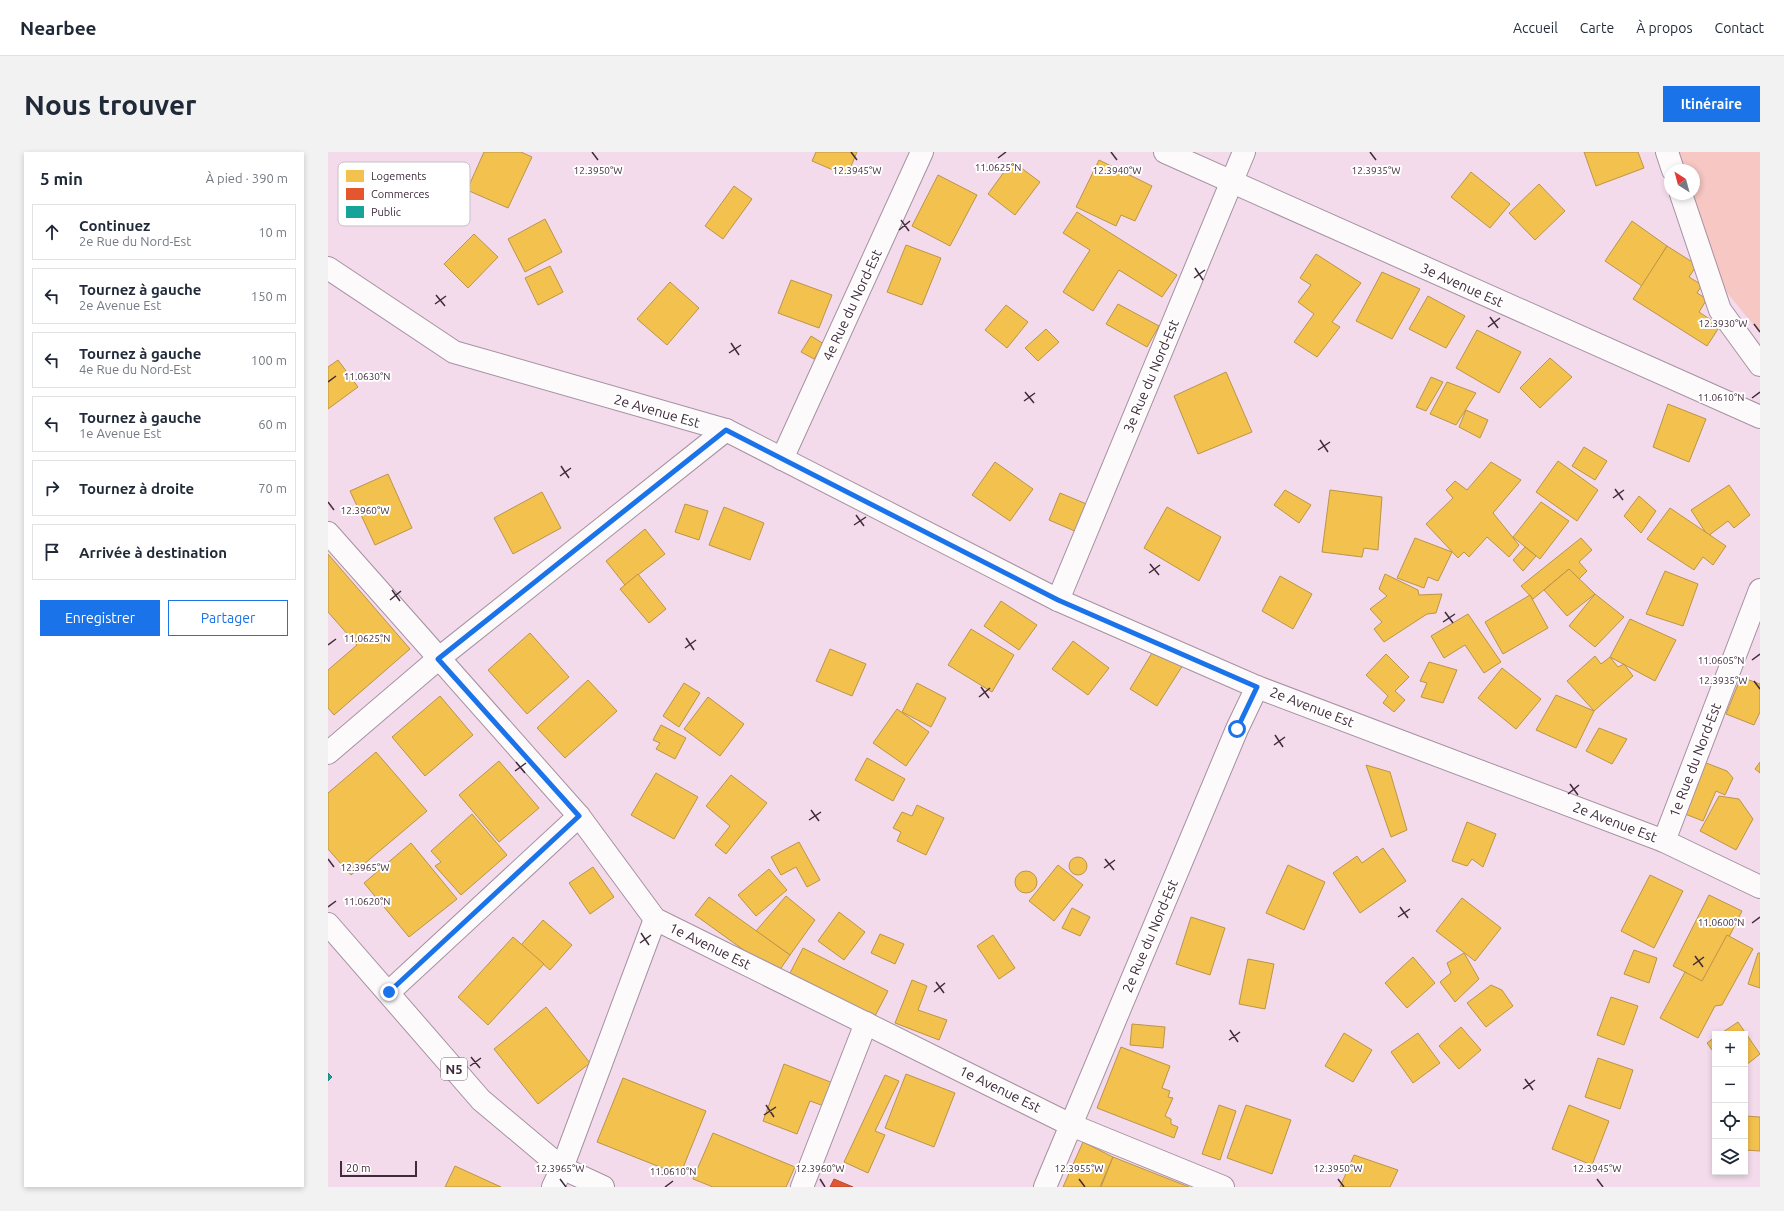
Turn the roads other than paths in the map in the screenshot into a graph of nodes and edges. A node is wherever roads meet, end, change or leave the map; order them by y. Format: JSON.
{"nodes":[{"id":1,"x":922,"y":152,"type":"edge"},
{"id":2,"x":1165,"y":152,"type":"edge"},
{"id":3,"x":1244,"y":152,"type":"edge"},
{"id":4,"x":1667,"y":152,"type":"edge"},
{"id":5,"x":1671,"y":164,"type":"edge"},
{"id":6,"x":1232,"y":182,"type":"junction"},
{"id":7,"x":1683,"y":200,"type":"edge"},
{"id":8,"x":328,"y":268,"type":"edge"},
{"id":9,"x":1760,"y":365,"type":"edge"},
{"id":10,"x":1760,"y":417,"type":"edge"},
{"id":11,"x":726,"y":430,"type":"junction"},
{"id":12,"x":782,"y":459,"type":"junction"},
{"id":13,"x":328,"y":533,"type":"edge"},
{"id":14,"x":1760,"y":590,"type":"edge"},
{"id":15,"x":1058,"y":600,"type":"junction"},
{"id":16,"x":438,"y":659,"type":"junction"},
{"id":17,"x":1257,"y":687,"type":"junction"},
{"id":18,"x":328,"y":753,"type":"edge"},
{"id":19,"x":579,"y":816,"type":"junction"},
{"id":20,"x":1664,"y":841,"type":"junction"},
{"id":21,"x":1760,"y":886,"type":"edge"},
{"id":22,"x":655,"y":919,"type":"junction"},
{"id":23,"x":328,"y":924,"type":"edge"},
{"id":24,"x":389,"y":992,"type":"junction"},
{"id":25,"x":866,"y":1023,"type":"junction"},
{"id":26,"x":1072,"y":1124,"type":"junction"},
{"id":27,"x":557,"y":1177,"type":"edge"},
{"id":28,"x":603,"y":1187,"type":"edge"},
{"id":29,"x":802,"y":1187,"type":"edge"},
{"id":30,"x":1045,"y":1187,"type":"edge"},
{"id":31,"x":1223,"y":1187,"type":"edge"}],
"edges":[{"from":1,"to":12,"type":"main road","name":"4e Rue du Nord-Est"},
{"from":2,"to":6,"type":"main road","name":"3e Avenue Est"},
{"from":3,"to":6,"type":"main road","name":"3e Rue du Nord-Est"},
{"from":4,"to":5,"type":"main road"},
{"from":6,"to":10,"type":"main road","name":"3e Avenue Est"},
{"from":6,"to":15,"type":"main road","name":"3e Rue du Nord-Est"},
{"from":7,"to":9,"type":"main road"},
{"from":8,"to":11,"type":"main road","name":"2e Avenue Est"},
{"from":11,"to":12,"type":"main road","name":"2e Avenue Est"},
{"from":11,"to":16,"type":"main road"},
{"from":12,"to":15,"type":"main road","name":"2e Avenue Est"},
{"from":13,"to":16,"type":"main road","name":"1e Avenue Est"},
{"from":14,"to":20,"type":"main road","name":"1e Rue du Nord-Est"},
{"from":15,"to":17,"type":"main road","name":"2e Avenue Est"},
{"from":16,"to":18,"type":"main road"},
{"from":16,"to":19,"type":"main road","name":"1e Avenue Est"},
{"from":17,"to":20,"type":"main road","name":"2e Avenue Est"},
{"from":17,"to":26,"type":"main road","name":"2e Rue du Nord-Est"},
{"from":19,"to":22,"type":"main road","name":"1e Avenue Est"},
{"from":19,"to":24,"type":"main road"},
{"from":20,"to":21,"type":"main road","name":"2e Avenue Est"},
{"from":22,"to":25,"type":"main road","name":"1e Avenue Est"},
{"from":22,"to":27,"type":"main road"},
{"from":23,"to":24,"type":"main road","number":"N5"},
{"from":24,"to":27,"type":"main road","number":"N5"},
{"from":25,"to":26,"type":"main road","name":"1e Avenue Est"},
{"from":25,"to":29,"type":"main road"},
{"from":26,"to":30,"type":"main road","name":"2e Rue du Nord-Est"},
{"from":26,"to":31,"type":"main road","name":"1e Avenue Est"},
{"from":27,"to":28,"type":"main road","number":"N5"}]}
